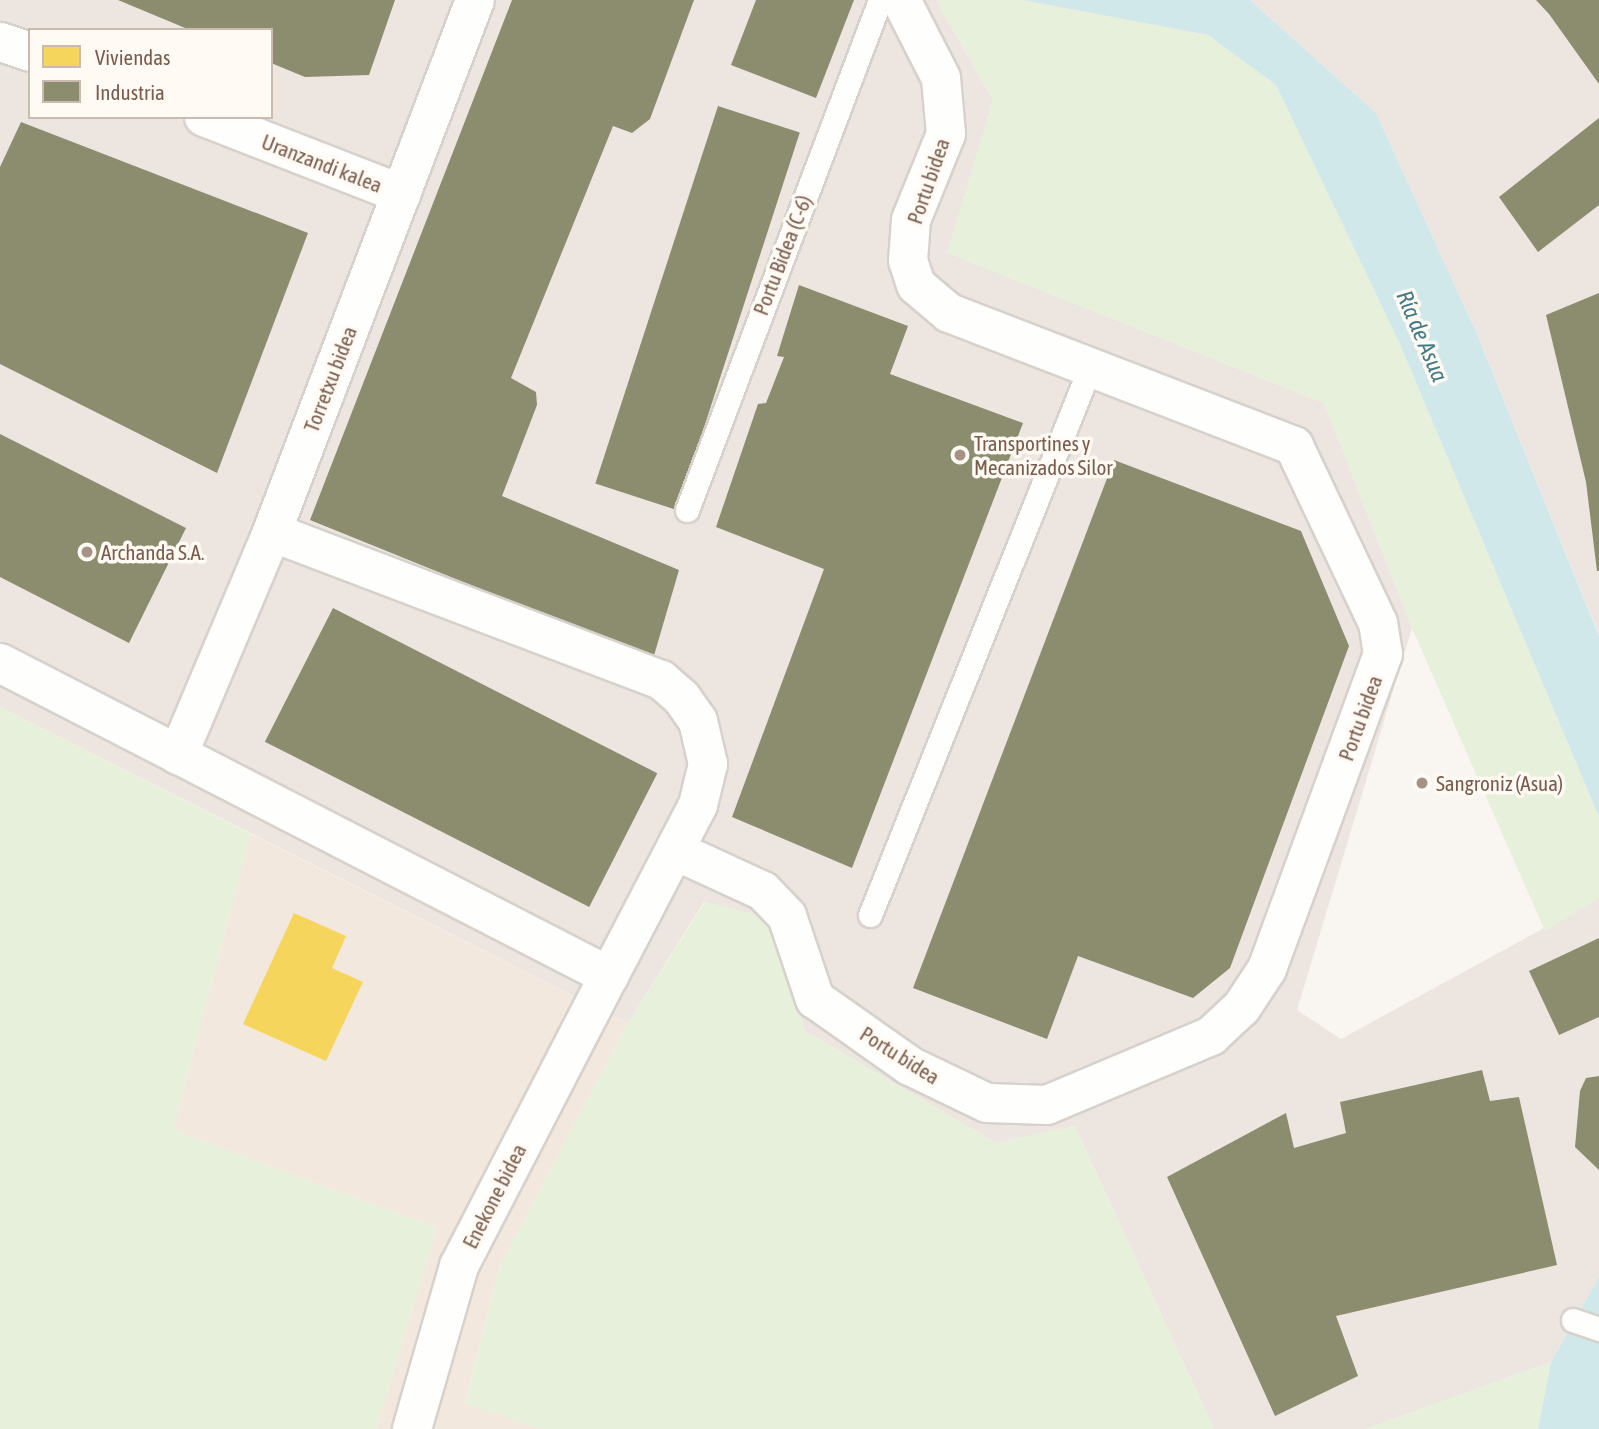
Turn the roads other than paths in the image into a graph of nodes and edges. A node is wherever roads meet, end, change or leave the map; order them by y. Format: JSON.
{"nodes":[{"id":1,"x":475,"y":0,"type":"edge"},
{"id":2,"x":880,"y":0,"type":"edge"},
{"id":3,"x":901,"y":0,"type":"edge"},
{"id":4,"x":0,"y":42,"type":"edge"},
{"id":5,"x":28,"y":50,"type":"edge"},
{"id":6,"x":209,"y":119,"type":"edge"},
{"id":7,"x":401,"y":194,"type":"junction"},
{"id":8,"x":1091,"y":365,"type":"junction"},
{"id":9,"x":687,"y":510,"type":"dead end"},
{"id":10,"x":272,"y":532,"type":"junction"},
{"id":11,"x":0,"y":663,"type":"edge"},
{"id":12,"x":178,"y":755,"type":"junction"},
{"id":13,"x":676,"y":851,"type":"junction"},
{"id":14,"x":870,"y":915,"type":"dead end"},
{"id":15,"x":609,"y":976,"type":"junction"},
{"id":16,"x":1573,"y":1320,"type":"dead end"},
{"id":17,"x":1599,"y":1329,"type":"edge"},
{"id":18,"x":412,"y":1429,"type":"edge"}],
"edges":[{"from":1,"to":7,"type":"street","name":"Torretxu bidea"},
{"from":2,"to":9,"type":"lane","name":"Portu Bidea (C-6)"},
{"from":3,"to":8,"type":"street","name":"Portu bidea"},
{"from":4,"to":5,"type":"street"},
{"from":6,"to":7,"type":"street","name":"Uranzandi kalea"},
{"from":7,"to":10,"type":"street","name":"Torretxu bidea"},
{"from":8,"to":13,"type":"street","name":"Portu bidea"},
{"from":8,"to":14,"type":"lane"},
{"from":10,"to":12,"type":"street","name":"Torretxu bidea"},
{"from":10,"to":13,"type":"street","name":"Enekone bidea"},
{"from":11,"to":12,"type":"street"},
{"from":12,"to":15,"type":"street"},
{"from":13,"to":15,"type":"street","name":"Enekone bidea"},
{"from":15,"to":18,"type":"street","name":"Enekone bidea"},
{"from":16,"to":17,"type":"lane"}]}
